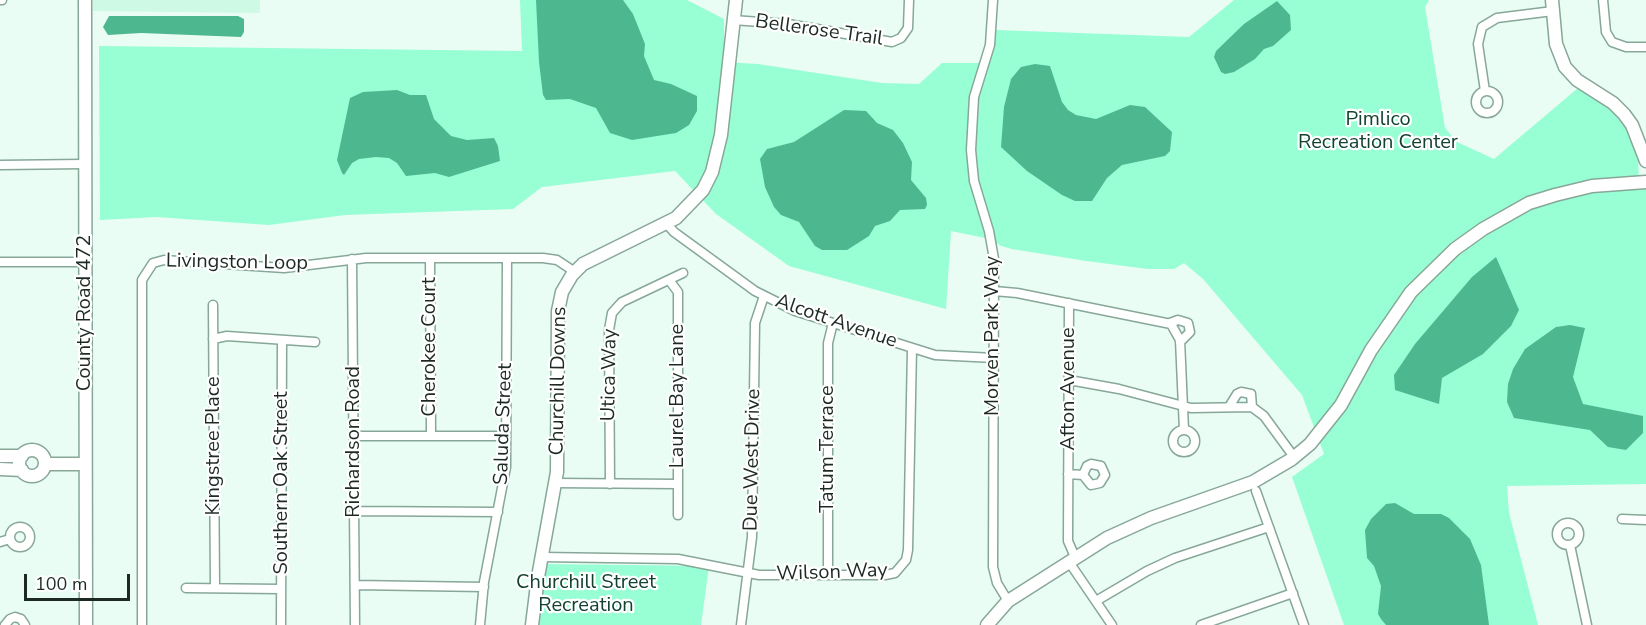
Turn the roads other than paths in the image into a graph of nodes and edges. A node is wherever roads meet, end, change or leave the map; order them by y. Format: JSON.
{"nodes":[{"id":1,"x":85,"y":0,"type":"edge"},
{"id":2,"x":736,"y":0,"type":"edge"},
{"id":3,"x":909,"y":0,"type":"edge"},
{"id":4,"x":993,"y":0,"type":"edge"},
{"id":5,"x":1603,"y":0,"type":"edge"},
{"id":6,"x":1552,"y":6,"type":"edge"},
{"id":7,"x":733,"y":20,"type":"junction"},
{"id":8,"x":1646,"y":47,"type":"edge"},
{"id":9,"x":1485,"y":91,"type":"dead end"},
{"id":10,"x":1646,"y":160,"type":"edge"},
{"id":11,"x":84,"y":164,"type":"junction"},
{"id":12,"x":0,"y":165,"type":"edge"},
{"id":13,"x":1646,"y":182,"type":"edge"},
{"id":14,"x":666,"y":223,"type":"junction"},
{"id":15,"x":430,"y":258,"type":"junction"},
{"id":16,"x":507,"y":258,"type":"junction"},
{"id":17,"x":352,"y":259,"type":"junction"},
{"id":18,"x":84,"y":261,"type":"junction"},
{"id":19,"x":0,"y":262,"type":"edge"},
{"id":20,"x":574,"y":272,"type":"junction"},
{"id":21,"x":683,"y":273,"type":"dead end"},
{"id":22,"x":669,"y":280,"type":"junction"},
{"id":23,"x":994,"y":291,"type":"junction"},
{"id":24,"x":764,"y":296,"type":"junction"},
{"id":25,"x":1069,"y":303,"type":"junction"},
{"id":26,"x":213,"y":305,"type":"dead end"},
{"id":27,"x":833,"y":323,"type":"junction"},
{"id":28,"x":1170,"y":323,"type":"junction"},
{"id":29,"x":213,"y":339,"type":"junction"},
{"id":30,"x":282,"y":340,"type":"junction"},
{"id":31,"x":315,"y":342,"type":"dead end"},
{"id":32,"x":1180,"y":342,"type":"junction"},
{"id":33,"x":912,"y":348,"type":"junction"},
{"id":34,"x":994,"y":358,"type":"junction"},
{"id":35,"x":1069,"y":380,"type":"junction"},
{"id":36,"x":1182,"y":405,"type":"junction"},
{"id":37,"x":1229,"y":407,"type":"junction"},
{"id":38,"x":1252,"y":407,"type":"junction"},
{"id":39,"x":1184,"y":430,"type":"dead end"},
{"id":40,"x":354,"y":436,"type":"junction"},
{"id":41,"x":431,"y":436,"type":"junction"},
{"id":42,"x":506,"y":436,"type":"junction"},
{"id":43,"x":22,"y":456,"type":"junction"},
{"id":44,"x":1294,"y":457,"type":"junction"},
{"id":45,"x":1,"y":462,"type":"edge"},
{"id":46,"x":45,"y":464,"type":"junction"},
{"id":47,"x":85,"y":464,"type":"junction"},
{"id":48,"x":22,"y":470,"type":"junction"},
{"id":49,"x":1068,"y":474,"type":"junction"},
{"id":50,"x":1083,"y":475,"type":"dead end"},
{"id":51,"x":555,"y":483,"type":"junction"},
{"id":52,"x":610,"y":484,"type":"junction"},
{"id":53,"x":678,"y":484,"type":"junction"},
{"id":54,"x":1256,"y":491,"type":"dead end"},
{"id":55,"x":355,"y":511,"type":"junction"},
{"id":56,"x":498,"y":512,"type":"junction"},
{"id":57,"x":678,"y":515,"type":"dead end"},
{"id":58,"x":1622,"y":519,"type":"dead end"},
{"id":59,"x":1646,"y":520,"type":"edge"},
{"id":60,"x":1269,"y":527,"type":"junction"},
{"id":61,"x":9,"y":539,"type":"dead end"},
{"id":62,"x":0,"y":542,"type":"edge"},
{"id":63,"x":1570,"y":545,"type":"dead end"},
{"id":64,"x":541,"y":557,"type":"junction"},
{"id":65,"x":1072,"y":559,"type":"junction"},
{"id":66,"x":747,"y":574,"type":"junction"},
{"id":67,"x":828,"y":575,"type":"junction"},
{"id":68,"x":355,"y":585,"type":"junction"},
{"id":69,"x":484,"y":587,"type":"junction"},
{"id":70,"x":186,"y":588,"type":"dead end"},
{"id":71,"x":215,"y":588,"type":"junction"},
{"id":72,"x":281,"y":589,"type":"junction"},
{"id":73,"x":1293,"y":593,"type":"junction"},
{"id":74,"x":1008,"y":601,"type":"junction"},
{"id":75,"x":1096,"y":601,"type":"junction"},
{"id":76,"x":5,"y":625,"type":"edge"},
{"id":77,"x":25,"y":625,"type":"edge"},
{"id":78,"x":86,"y":625,"type":"edge"},
{"id":79,"x":142,"y":625,"type":"edge"},
{"id":80,"x":281,"y":625,"type":"edge"},
{"id":81,"x":355,"y":625,"type":"edge"},
{"id":82,"x":480,"y":625,"type":"edge"},
{"id":83,"x":532,"y":625,"type":"edge"},
{"id":84,"x":741,"y":625,"type":"edge"},
{"id":85,"x":987,"y":625,"type":"edge"},
{"id":86,"x":1112,"y":625,"type":"edge"},
{"id":87,"x":1201,"y":625,"type":"edge"},
{"id":88,"x":1304,"y":625,"type":"edge"},
{"id":89,"x":1587,"y":625,"type":"edge"}],
"edges":[{"from":1,"to":11,"type":"street","name":"County Road 472"},
{"from":2,"to":7,"type":"street","name":"Churchill Downs"},
{"from":3,"to":7,"type":"street","name":"Bellerose Trail"},
{"from":4,"to":23,"type":"street","name":"Morven Park Way"},
{"from":5,"to":8,"type":"street"},
{"from":6,"to":9,"type":"street"},
{"from":6,"to":10,"type":"street"},
{"from":7,"to":14,"type":"street","name":"Churchill Downs"},
{"from":11,"to":12,"type":"street"},
{"from":11,"to":18,"type":"street","name":"County Road 472"},
{"from":13,"to":44,"type":"street"},
{"from":14,"to":20,"type":"street","name":"Churchill Downs"},
{"from":14,"to":24,"type":"street","name":"Alcott Avenue"},
{"from":15,"to":16,"type":"street","name":"Livingston Loop"},
{"from":15,"to":17,"type":"street","name":"Livingston Loop"},
{"from":15,"to":41,"type":"street","name":"Cherokee Court"},
{"from":16,"to":20,"type":"street","name":"Livingston Loop"},
{"from":16,"to":42,"type":"street","name":"Saluda Street"},
{"from":17,"to":40,"type":"street","name":"Richardson Road"},
{"from":17,"to":79,"type":"street","name":"Livingston Loop"},
{"from":18,"to":19,"type":"street"},
{"from":18,"to":47,"type":"street","name":"County Road 472"},
{"from":20,"to":51,"type":"street","name":"Churchill Downs"},
{"from":21,"to":22,"type":"street","name":"Utica Way"},
{"from":22,"to":52,"type":"street","name":"Utica Way"},
{"from":22,"to":53,"type":"street","name":"Laurel Bay Lane"},
{"from":23,"to":25,"type":"street"},
{"from":23,"to":34,"type":"street","name":"Morven Park Way"},
{"from":24,"to":27,"type":"street","name":"Alcott Avenue"},
{"from":24,"to":66,"type":"street","name":"Due West Drive"},
{"from":25,"to":28,"type":"street"},
{"from":25,"to":35,"type":"street","name":"Afton Avenue"},
{"from":26,"to":29,"type":"street","name":"Kingstree Place"},
{"from":27,"to":33,"type":"street","name":"Alcott Avenue"},
{"from":27,"to":67,"type":"street","name":"Tatum Terrace"},
{"from":28,"to":32,"type":"street"},
{"from":28,"to":32,"type":"street"},
{"from":29,"to":30,"type":"street"},
{"from":29,"to":71,"type":"street","name":"Kingstree Place"},
{"from":30,"to":31,"type":"street"},
{"from":30,"to":72,"type":"street","name":"Southern Oak Street"},
{"from":32,"to":36,"type":"street"},
{"from":33,"to":34,"type":"street","name":"Alcott Avenue"},
{"from":33,"to":67,"type":"street","name":"Wilson Way"},
{"from":34,"to":74,"type":"street","name":"Morven Park Way"},
{"from":35,"to":36,"type":"street"},
{"from":35,"to":49,"type":"street","name":"Afton Avenue"},
{"from":36,"to":37,"type":"street"},
{"from":36,"to":39,"type":"street"},
{"from":37,"to":38,"type":"street"},
{"from":37,"to":38,"type":"street"},
{"from":38,"to":44,"type":"street"},
{"from":40,"to":41,"type":"street"},
{"from":40,"to":55,"type":"street","name":"Richardson Road"},
{"from":41,"to":42,"type":"street"},
{"from":42,"to":56,"type":"street","name":"Saluda Street"},
{"from":43,"to":45,"type":"street"},
{"from":43,"to":46,"type":"street"},
{"from":43,"to":48,"type":"street"},
{"from":44,"to":65,"type":"street"},
{"from":45,"to":48,"type":"street"},
{"from":46,"to":47,"type":"street"},
{"from":46,"to":48,"type":"street"},
{"from":47,"to":78,"type":"street","name":"County Road 472"},
{"from":49,"to":50,"type":"street","name":"Afton Avenue"},
{"from":49,"to":65,"type":"street","name":"Afton Avenue"},
{"from":51,"to":52,"type":"street"},
{"from":51,"to":64,"type":"street","name":"Churchill Downs"},
{"from":52,"to":53,"type":"street"},
{"from":53,"to":57,"type":"street","name":"Laurel Bay Lane"},
{"from":54,"to":60,"type":"street"},
{"from":55,"to":56,"type":"street"},
{"from":55,"to":68,"type":"street","name":"Richardson Road"},
{"from":56,"to":69,"type":"street","name":"Saluda Street"},
{"from":58,"to":59,"type":"street"},
{"from":60,"to":73,"type":"street"},
{"from":60,"to":75,"type":"street"},
{"from":61,"to":62,"type":"street"},
{"from":63,"to":89,"type":"street"},
{"from":64,"to":66,"type":"street","name":"Wilson Way"},
{"from":64,"to":83,"type":"street","name":"Churchill Downs"},
{"from":65,"to":74,"type":"street"},
{"from":65,"to":75,"type":"street"},
{"from":66,"to":67,"type":"street","name":"Wilson Way"},
{"from":66,"to":84,"type":"street","name":"Due West Drive"},
{"from":68,"to":69,"type":"street"},
{"from":68,"to":81,"type":"street","name":"Richardson Road"},
{"from":69,"to":82,"type":"street","name":"Saluda Street"},
{"from":70,"to":71,"type":"street"},
{"from":71,"to":72,"type":"street"},
{"from":72,"to":80,"type":"street","name":"Southern Oak Street"},
{"from":73,"to":87,"type":"street"},
{"from":73,"to":88,"type":"street"},
{"from":74,"to":85,"type":"street"},
{"from":75,"to":86,"type":"street"},
{"from":76,"to":77,"type":"street"}]}
